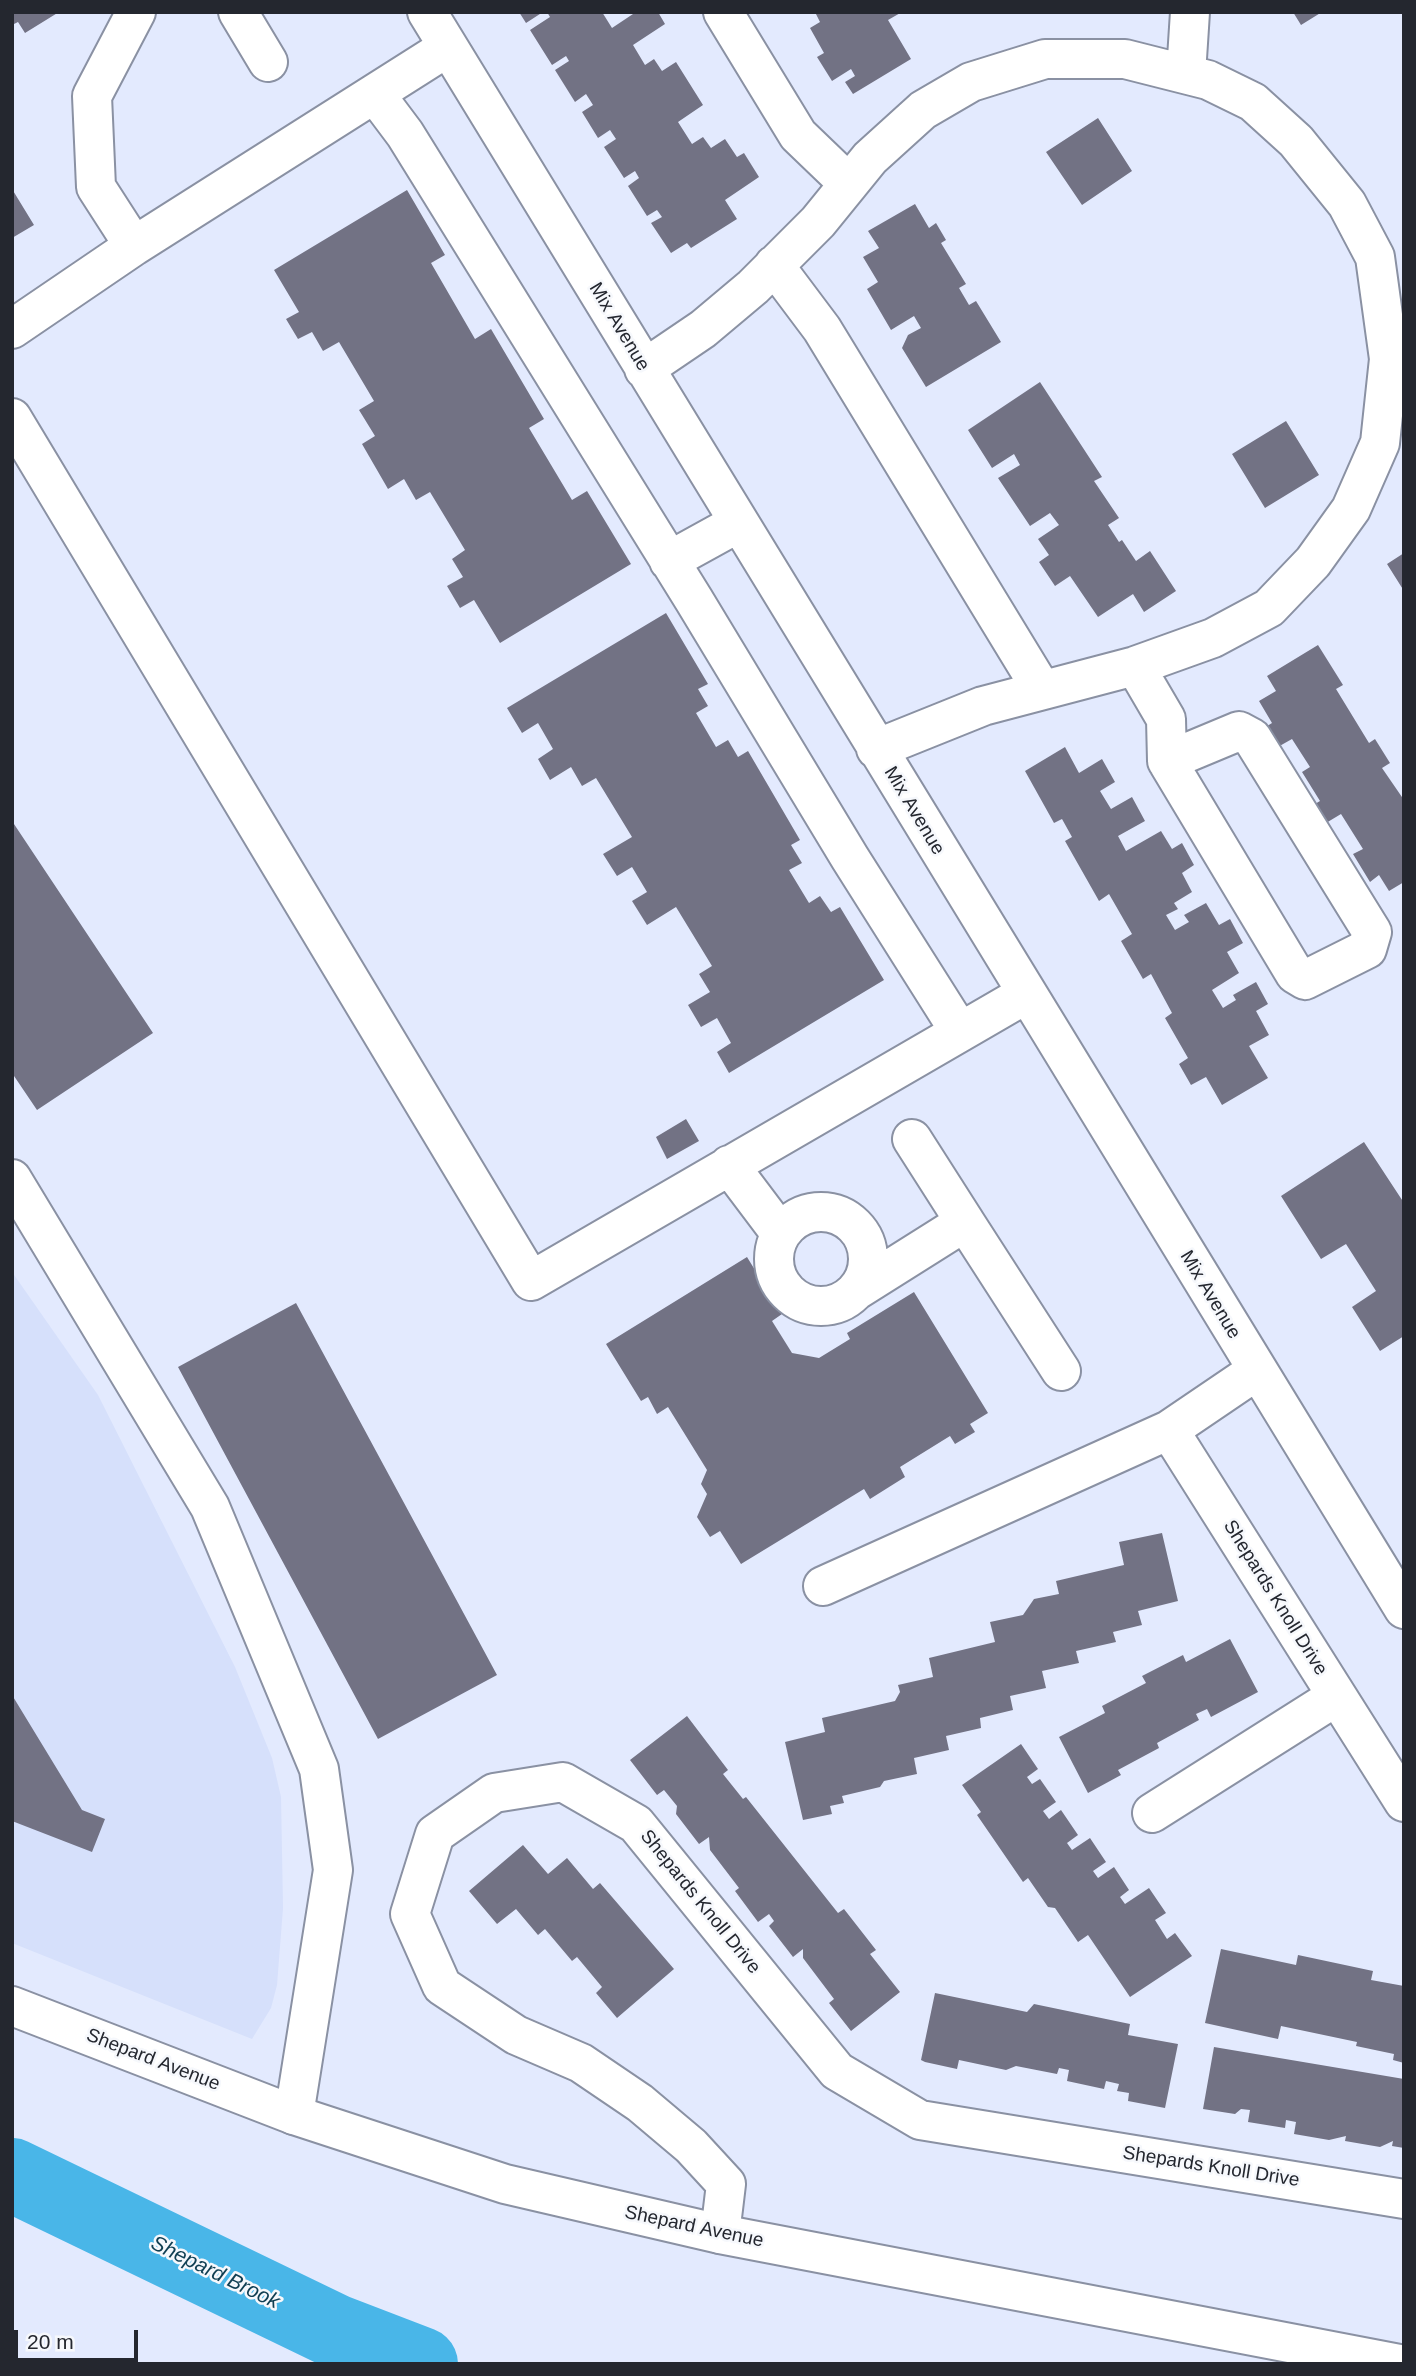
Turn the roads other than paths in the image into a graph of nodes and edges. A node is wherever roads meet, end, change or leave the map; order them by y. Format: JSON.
{"nodes":[{"id":1,"x":136,"y":12,"type":"edge"},
{"id":2,"x":237,"y":12,"type":"edge"},
{"id":3,"x":427,"y":12,"type":"edge"},
{"id":4,"x":723,"y":12,"type":"edge"},
{"id":5,"x":1190,"y":12,"type":"edge"},
{"id":6,"x":448,"y":47,"type":"junction"},
{"id":7,"x":268,"y":62,"type":"dead end"},
{"id":8,"x":1185,"y":74,"type":"junction"},
{"id":9,"x":375,"y":94,"type":"junction"},
{"id":10,"x":849,"y":184,"type":"junction"},
{"id":11,"x":134,"y":246,"type":"junction"},
{"id":12,"x":774,"y":265,"type":"junction"},
{"id":13,"x":12,"y":329,"type":"edge"},
{"id":14,"x":644,"y":369,"type":"junction"},
{"id":15,"x":12,"y":418,"type":"edge"},
{"id":16,"x":1392,"y":445,"type":"edge"},
{"id":17,"x":738,"y":523,"type":"junction"},
{"id":18,"x":669,"y":561,"type":"junction"},
{"id":19,"x":1135,"y":666,"type":"junction"},
{"id":20,"x":1042,"y":690,"type":"junction"},
{"id":21,"x":876,"y":749,"type":"junction"},
{"id":22,"x":1167,"y":761,"type":"junction"},
{"id":23,"x":1026,"y":994,"type":"junction"},
{"id":24,"x":960,"y":1032,"type":"junction"},
{"id":25,"x":912,"y":1139,"type":"dead end"},
{"id":26,"x":729,"y":1165,"type":"junction"},
{"id":27,"x":12,"y":1178,"type":"edge"},
{"id":28,"x":965,"y":1222,"type":"junction"},
{"id":29,"x":780,"y":1234,"type":"junction"},
{"id":30,"x":857,"y":1290,"type":"junction"},
{"id":31,"x":1061,"y":1371,"type":"dead end"},
{"id":32,"x":1256,"y":1371,"type":"junction"},
{"id":33,"x":1168,"y":1430,"type":"junction"},
{"id":34,"x":823,"y":1586,"type":"dead end"},
{"id":35,"x":1404,"y":1609,"type":"edge"},
{"id":36,"x":1336,"y":1696,"type":"junction"},
{"id":37,"x":1404,"y":1802,"type":"edge"},
{"id":38,"x":1153,"y":1813,"type":"dead end"},
{"id":39,"x":12,"y":2006,"type":"edge"},
{"id":40,"x":294,"y":2115,"type":"junction"},
{"id":41,"x":1404,"y":2199,"type":"edge"},
{"id":42,"x":720,"y":2234,"type":"junction"},
{"id":43,"x":1399,"y":2364,"type":"edge"}],
"edges":[{"from":1,"to":11,"type":"street"},
{"from":2,"to":7,"type":"street"},
{"from":3,"to":6,"type":"street","name":"Mix Avenue"},
{"from":4,"to":10,"type":"street"},
{"from":5,"to":8,"type":"street"},
{"from":6,"to":9,"type":"street"},
{"from":6,"to":14,"type":"street","name":"Mix Avenue"},
{"from":8,"to":10,"type":"street"},
{"from":8,"to":16,"type":"street"},
{"from":9,"to":11,"type":"street"},
{"from":9,"to":18,"type":"street"},
{"from":10,"to":12,"type":"street"},
{"from":11,"to":13,"type":"street"},
{"from":12,"to":14,"type":"street"},
{"from":12,"to":20,"type":"street"},
{"from":14,"to":17,"type":"street","name":"Mix Avenue"},
{"from":15,"to":26,"type":"street"},
{"from":16,"to":19,"type":"street"},
{"from":17,"to":18,"type":"street"},
{"from":17,"to":21,"type":"street","name":"Mix Avenue"},
{"from":18,"to":24,"type":"street"},
{"from":19,"to":20,"type":"street"},
{"from":19,"to":22,"type":"street"},
{"from":20,"to":21,"type":"street"},
{"from":21,"to":23,"type":"street","name":"Mix Avenue"},
{"from":22,"to":22,"type":"street"},
{"from":23,"to":24,"type":"street"},
{"from":23,"to":32,"type":"street","name":"Mix Avenue"},
{"from":24,"to":26,"type":"street"},
{"from":25,"to":28,"type":"street"},
{"from":26,"to":29,"type":"street"},
{"from":27,"to":40,"type":"street"},
{"from":28,"to":30,"type":"street"},
{"from":28,"to":31,"type":"street"},
{"from":29,"to":30,"type":"street"},
{"from":29,"to":30,"type":"street"},
{"from":32,"to":33,"type":"street"},
{"from":32,"to":35,"type":"street","name":"Mix Avenue"},
{"from":33,"to":34,"type":"street"},
{"from":33,"to":36,"type":"street","name":"Shepards Knoll Drive"},
{"from":36,"to":37,"type":"street","name":"Shepards Knoll Drive"},
{"from":36,"to":38,"type":"street"},
{"from":39,"to":40,"type":"street","name":"Shepard Avenue"},
{"from":40,"to":42,"type":"street","name":"Shepard Avenue"},
{"from":41,"to":42,"type":"street","name":"Shepards Knoll Drive"},
{"from":42,"to":43,"type":"street","name":"Shepard Avenue"}]}
